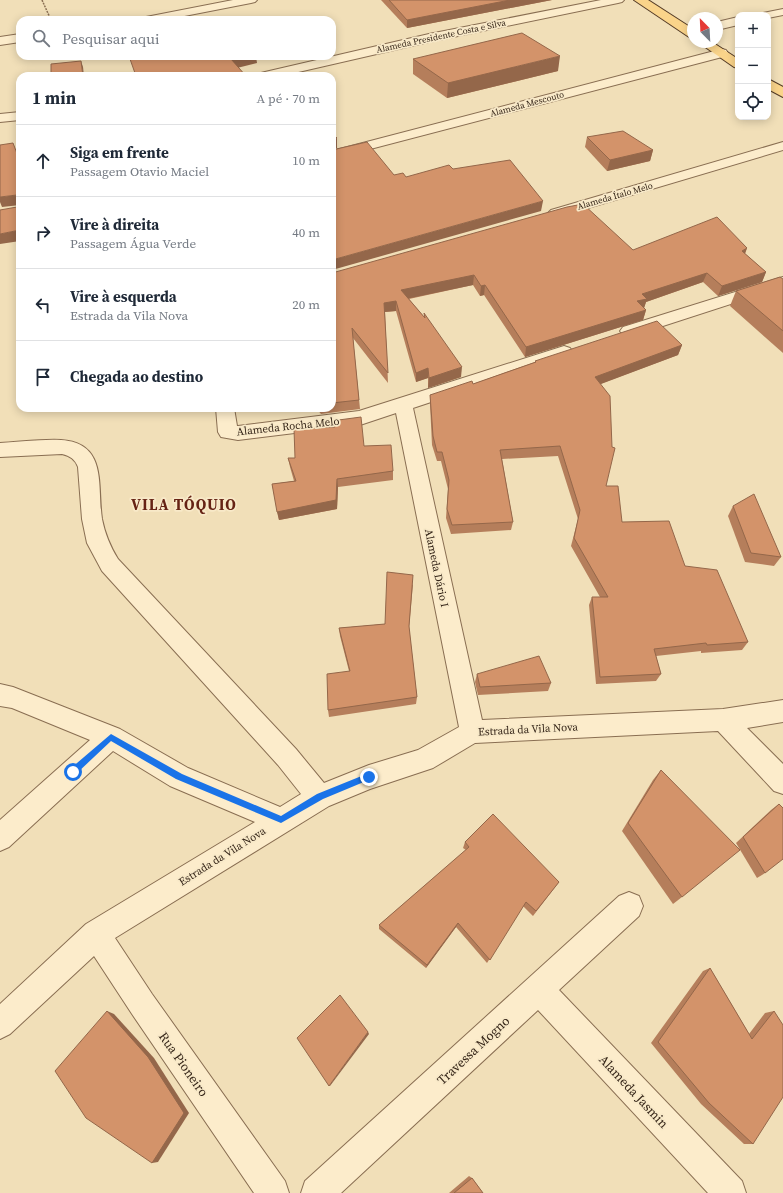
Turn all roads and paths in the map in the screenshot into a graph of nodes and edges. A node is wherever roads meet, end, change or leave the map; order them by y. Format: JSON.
{"nodes":[{"id":1,"x":42,"y":0,"type":"edge"},
{"id":2,"x":251,"y":0,"type":"edge"},
{"id":3,"x":618,"y":0,"type":"edge"},
{"id":4,"x":640,"y":0,"type":"edge"},
{"id":5,"x":783,"y":12,"type":"edge"},
{"id":6,"x":771,"y":14,"type":"edge"},
{"id":7,"x":49,"y":16,"type":"edge"},
{"id":8,"x":167,"y":16,"type":"edge"},
{"id":9,"x":735,"y":22,"type":"edge"},
{"id":10,"x":723,"y":25,"type":"edge"},
{"id":11,"x":687,"y":30,"type":"edge"},
{"id":12,"x":16,"y":38,"type":"edge"},
{"id":13,"x":0,"y":40,"type":"edge"},
{"id":14,"x":714,"y":48,"type":"edge"},
{"id":15,"x":722,"y":53,"type":"junction"},
{"id":16,"x":335,"y":60,"type":"edge"},
{"id":17,"x":336,"y":60,"type":"edge"},
{"id":18,"x":735,"y":62,"type":"edge"},
{"id":19,"x":283,"y":72,"type":"edge"},
{"id":20,"x":16,"y":116,"type":"edge"},
{"id":21,"x":0,"y":118,"type":"edge"},
{"id":22,"x":783,"y":146,"type":"edge"},
{"id":23,"x":336,"y":153,"type":"edge"},
{"id":24,"x":545,"y":216,"type":"edge"},
{"id":25,"x":783,"y":282,"type":"edge"},
{"id":26,"x":611,"y":336,"type":"edge"},
{"id":27,"x":582,"y":346,"type":"edge"},
{"id":28,"x":403,"y":404,"type":"junction"},
{"id":29,"x":226,"y":412,"type":"edge"},
{"id":30,"x":0,"y":450,"type":"edge"},
{"id":31,"x":4,"y":702,"type":"edge"},
{"id":32,"x":783,"y":711,"type":"edge"},
{"id":33,"x":723,"y":720,"type":"junction"},
{"id":34,"x":472,"y":732,"type":"junction"},
{"id":35,"x":111,"y":737,"type":"junction"},
{"id":36,"x":783,"y":782,"type":"edge"},
{"id":37,"x":320,"y":797,"type":"junction"},
{"id":38,"x":281,"y":820,"type":"junction"},
{"id":39,"x":0,"y":838,"type":"edge"},
{"id":40,"x":629,"y":906,"type":"dead end"},
{"id":41,"x":96,"y":934,"type":"junction"},
{"id":42,"x":539,"y":990,"type":"junction"},
{"id":43,"x":0,"y":1024,"type":"edge"},
{"id":44,"x":273,"y":1193,"type":"edge"},
{"id":45,"x":318,"y":1193,"type":"edge"},
{"id":46,"x":730,"y":1193,"type":"edge"}],
"edges":[{"from":1,"to":7,"type":"path"},
{"from":2,"to":8,"type":"street"},
{"from":3,"to":17,"type":"street","name":"Alameda Presidente Costa e Silva"},
{"from":4,"to":11,"type":"main road"},
{"from":5,"to":6,"type":"street"},
{"from":9,"to":10,"type":"street"},
{"from":12,"to":13,"type":"street"},
{"from":14,"to":15,"type":"main road"},
{"from":15,"to":18,"type":"main road"},
{"from":15,"to":23,"type":"street","name":"Alameda Mescouto"},
{"from":16,"to":19,"type":"street","name":"Alameda Presidente Costa e Silva"},
{"from":20,"to":21,"type":"street"},
{"from":22,"to":24,"type":"street","name":"Alameda Ítalo Melo"},
{"from":25,"to":26,"type":"street"},
{"from":27,"to":28,"type":"street","name":"Alameda Rocha Melo"},
{"from":28,"to":29,"type":"street","name":"Alameda Rocha Melo"},
{"from":28,"to":34,"type":"street","name":"Alameda Dário I"},
{"from":30,"to":37,"type":"street"},
{"from":31,"to":35,"type":"street"},
{"from":32,"to":33,"type":"street","name":"Estrada da Vila Nova"},
{"from":33,"to":34,"type":"street","name":"Estrada da Vila Nova"},
{"from":33,"to":36,"type":"street"},
{"from":34,"to":37,"type":"street","name":"Estrada da Vila Nova"},
{"from":35,"to":38,"type":"street"},
{"from":35,"to":39,"type":"street"},
{"from":37,"to":38,"type":"street","name":"Estrada da Vila Nova"},
{"from":38,"to":41,"type":"street","name":"Estrada da Vila Nova"},
{"from":40,"to":42,"type":"street","name":"Travessa Mogno"},
{"from":41,"to":43,"type":"street","name":"Estrada da Vila Nova"},
{"from":41,"to":44,"type":"street","name":"Rua Pioneiro"},
{"from":42,"to":45,"type":"street","name":"Travessa Mogno"},
{"from":42,"to":46,"type":"street","name":"Alameda Jasmin"}]}
